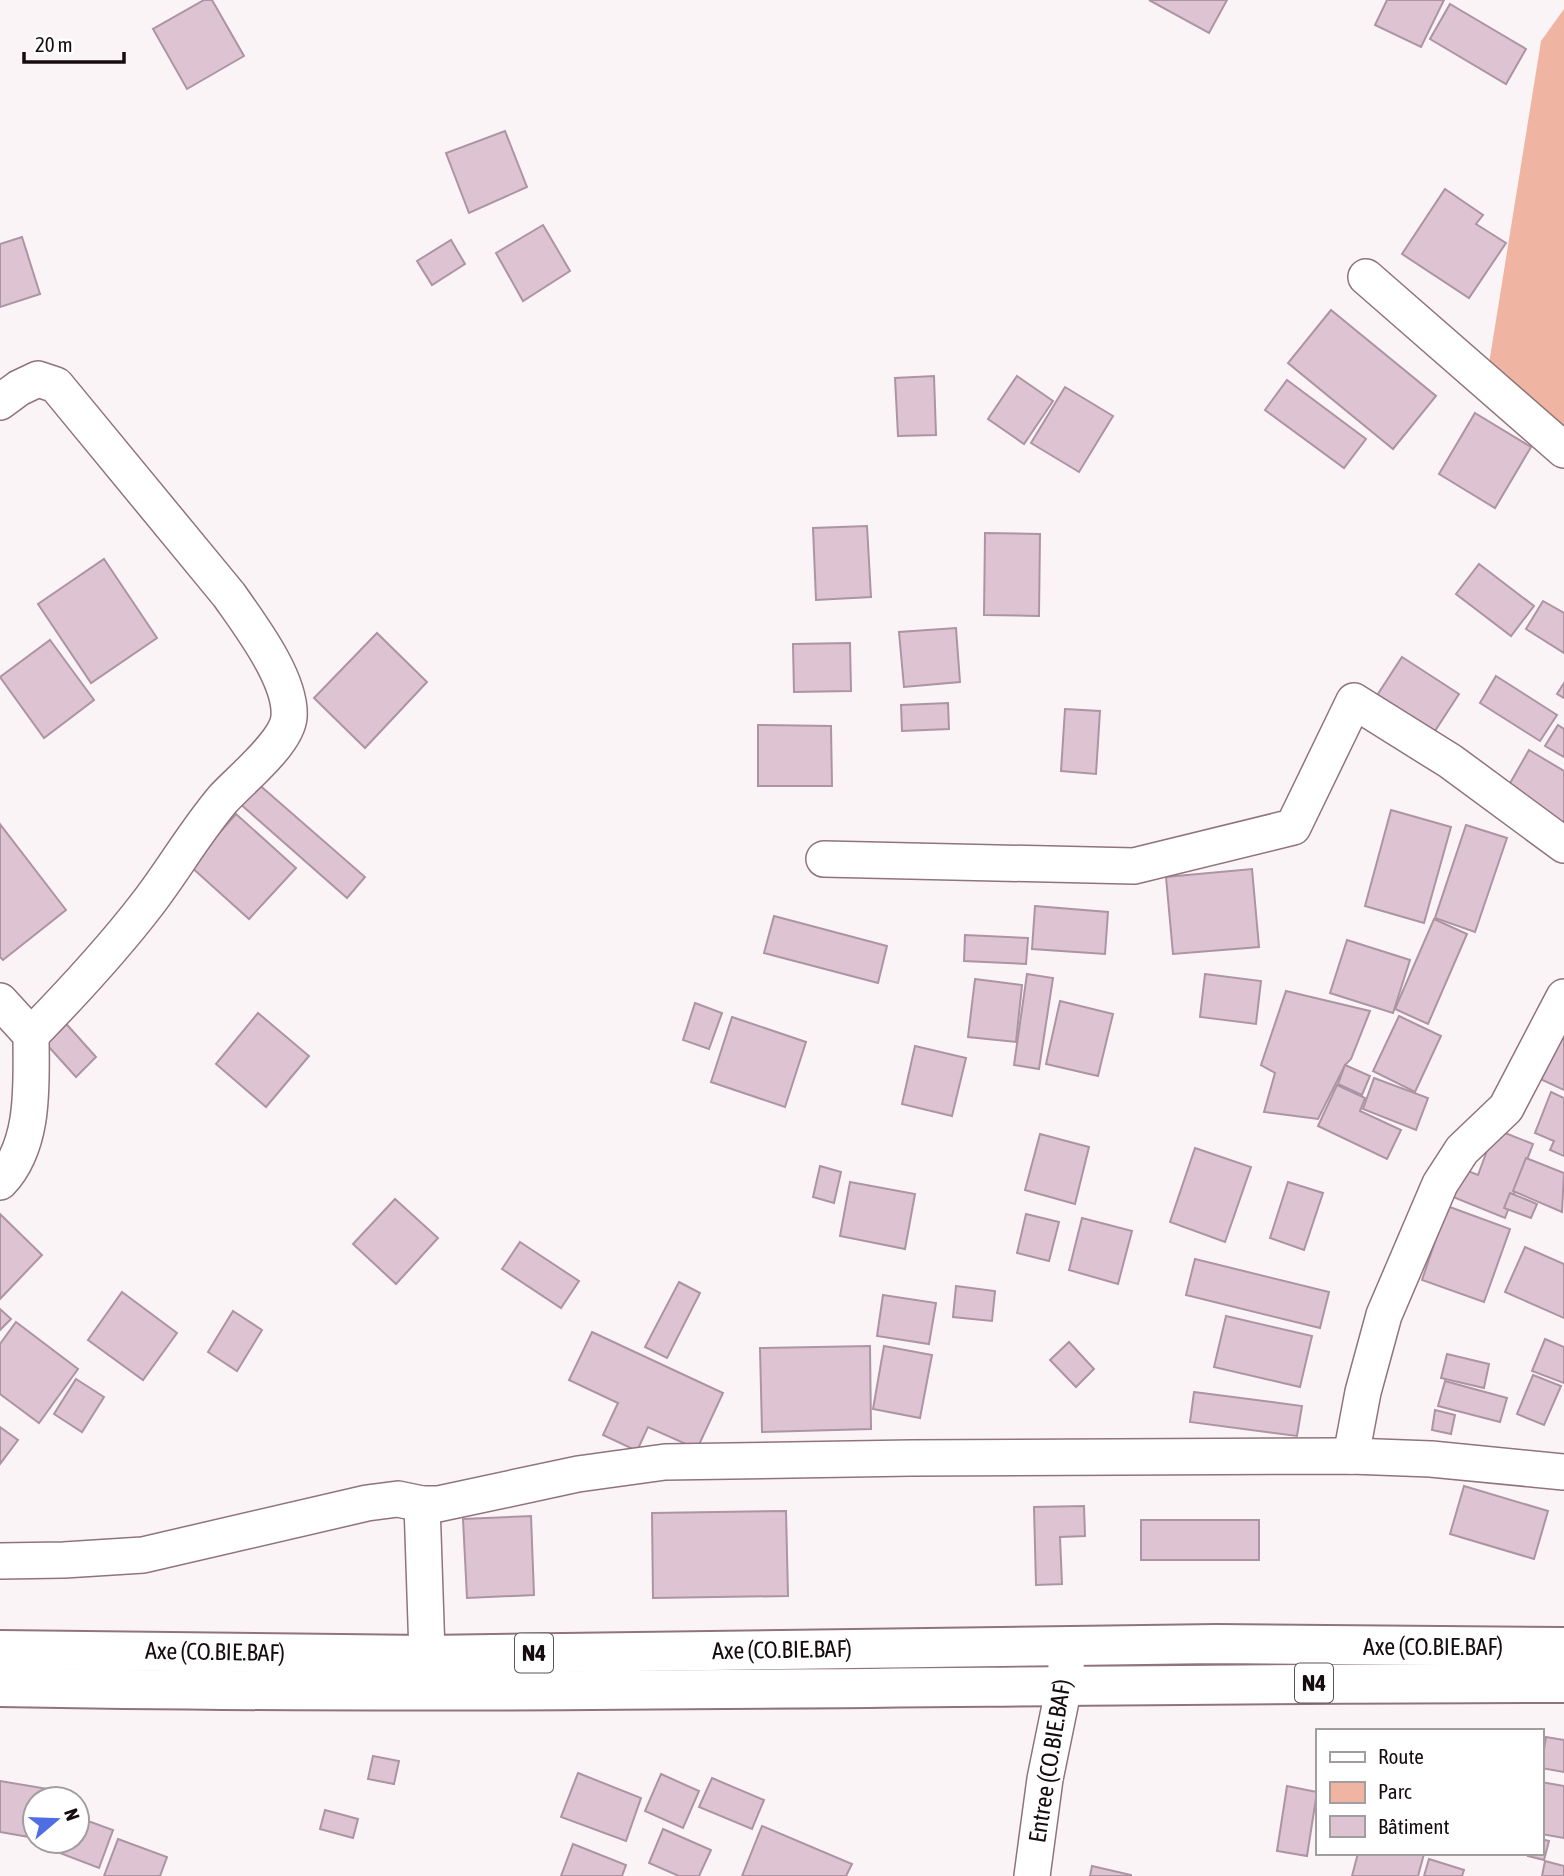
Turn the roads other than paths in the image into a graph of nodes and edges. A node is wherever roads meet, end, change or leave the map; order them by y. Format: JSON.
{"nodes":[{"id":1,"x":1367,"y":277,"type":"dead end"},
{"id":2,"x":0,"y":402,"type":"edge"},
{"id":3,"x":1564,"y":450,"type":"edge"},
{"id":4,"x":1564,"y":845,"type":"edge"},
{"id":5,"x":824,"y":859,"type":"dead end"},
{"id":6,"x":1564,"y":997,"type":"edge"},
{"id":7,"x":0,"y":1001,"type":"edge"},
{"id":8,"x":30,"y":1035,"type":"junction"},
{"id":9,"x":0,"y":1182,"type":"edge"},
{"id":10,"x":1351,"y":1456,"type":"junction"},
{"id":11,"x":1564,"y":1472,"type":"edge"},
{"id":12,"x":422,"y":1504,"type":"junction"},
{"id":13,"x":0,"y":1561,"type":"edge"},
{"id":14,"x":1068,"y":1647,"type":"junction"},
{"id":15,"x":1564,"y":1647,"type":"edge"},
{"id":16,"x":0,"y":1650,"type":"edge"},
{"id":17,"x":427,"y":1654,"type":"junction"},
{"id":18,"x":1323,"y":1664,"type":"junction"},
{"id":19,"x":1564,"y":1683,"type":"edge"},
{"id":20,"x":1064,"y":1686,"type":"junction"},
{"id":21,"x":0,"y":1687,"type":"edge"},
{"id":22,"x":429,"y":1692,"type":"junction"},
{"id":23,"x":1032,"y":1876,"type":"edge"}],
"edges":[{"from":1,"to":3,"type":"street"},
{"from":2,"to":8,"type":"street"},
{"from":4,"to":5,"type":"street"},
{"from":6,"to":10,"type":"street"},
{"from":7,"to":8,"type":"street"},
{"from":8,"to":9,"type":"street"},
{"from":10,"to":11,"type":"street"},
{"from":10,"to":12,"type":"street"},
{"from":12,"to":13,"type":"street"},
{"from":12,"to":17,"type":"street"},
{"from":14,"to":17,"type":"highway","name":"Axe (CO.BIE.BAF)","number":"N4"},
{"from":14,"to":18,"type":"highway","name":"Axe (CO.BIE.BAF)","number":"N4"},
{"from":14,"to":20,"type":"street","name":"Entree (CO.BIE.BAF)"},
{"from":15,"to":18,"type":"highway","name":"Axe (CO.BIE.BAF)","number":"N4"},
{"from":16,"to":17,"type":"highway","name":"Axe (CO.BIE.BAF)","number":"N4"},
{"from":17,"to":22,"type":"street"},
{"from":18,"to":19,"type":"highway","name":"Axe (CO.BIE.BAF)","number":"N4"},
{"from":18,"to":20,"type":"highway","name":"Axe (CO.BIE.BAF)","number":"N4"},
{"from":20,"to":22,"type":"highway","name":"Axe (CO.BIE.BAF)","number":"N4"},
{"from":20,"to":23,"type":"street","name":"Entree (CO.BIE.BAF)"},
{"from":21,"to":22,"type":"highway","name":"Axe (CO.BIE.BAF)","number":"N4"}]}
